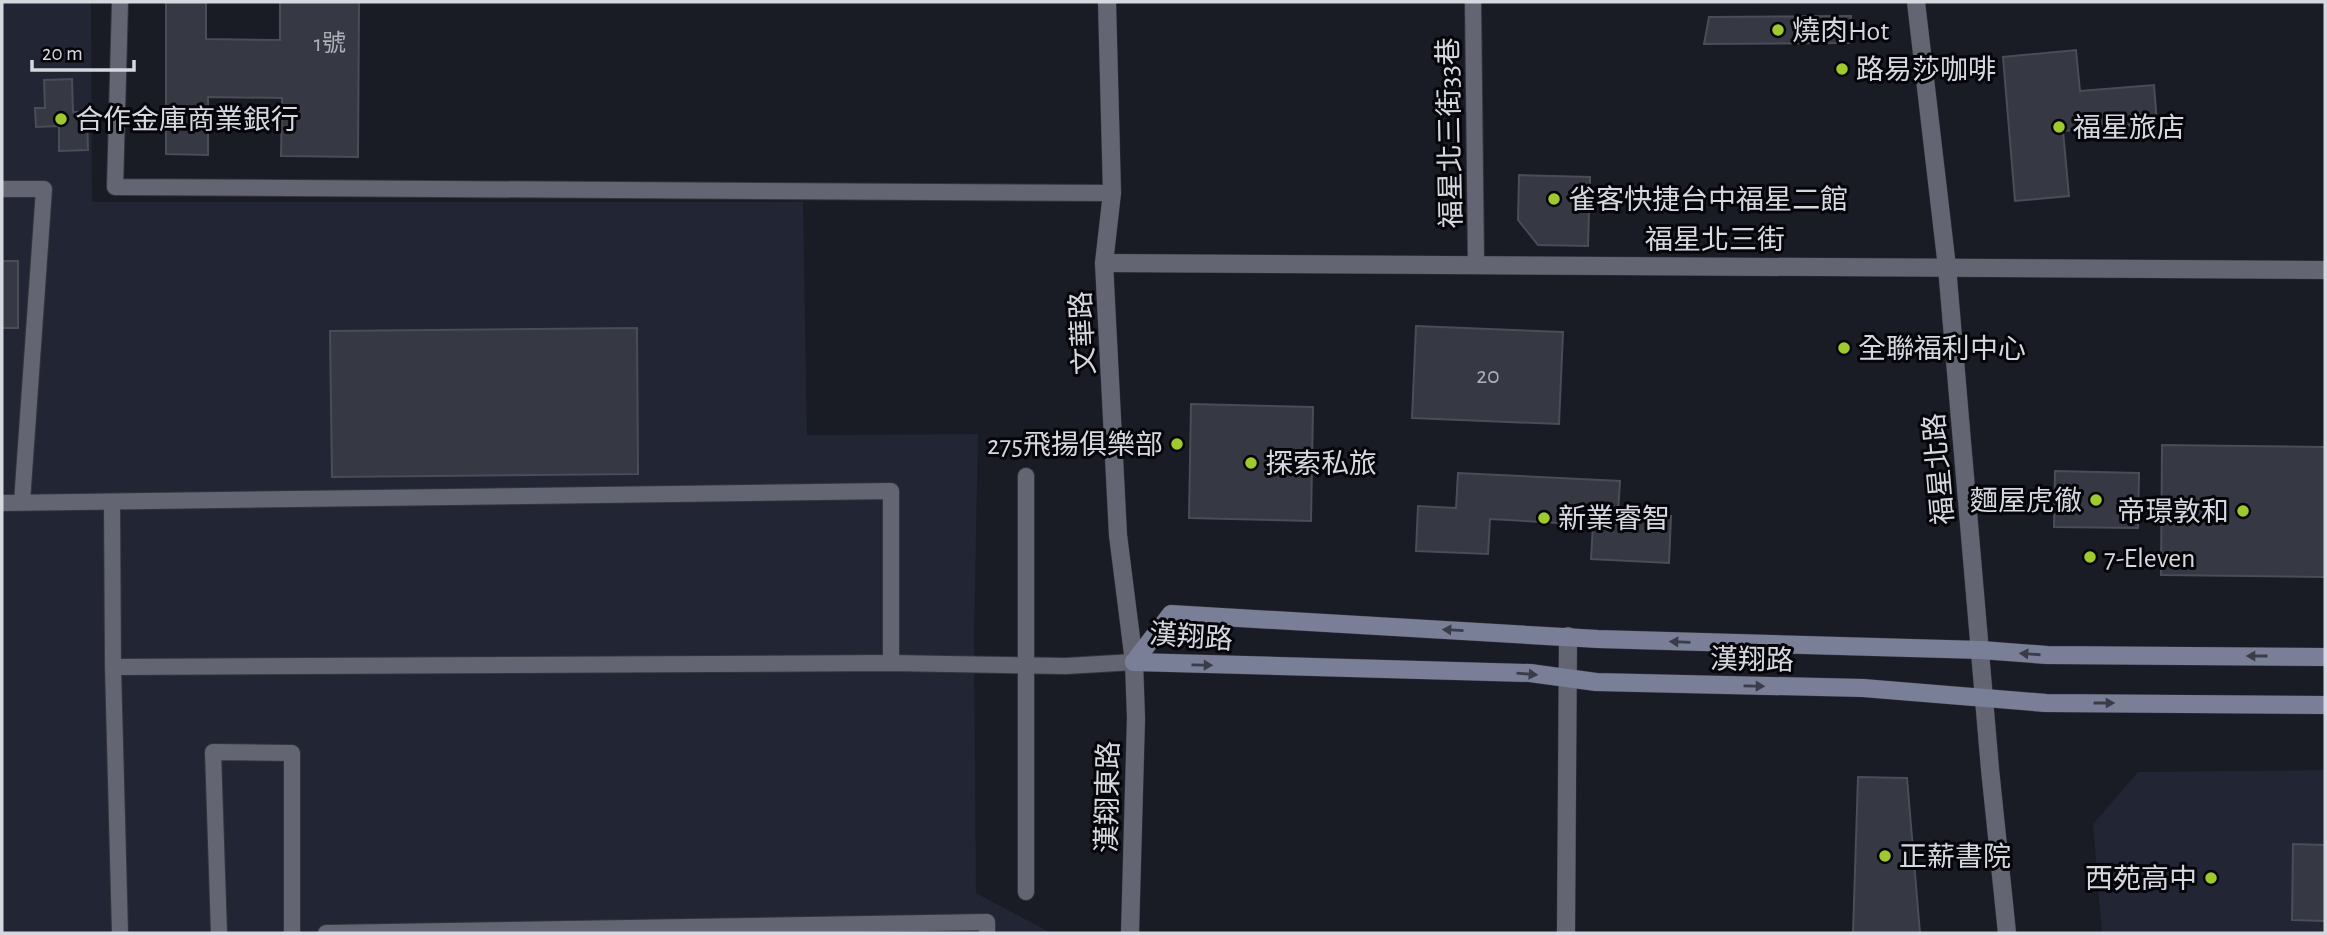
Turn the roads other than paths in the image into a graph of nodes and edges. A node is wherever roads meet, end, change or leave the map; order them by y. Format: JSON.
{"nodes":[{"id":1,"x":120,"y":2,"type":"edge"},
{"id":2,"x":1107,"y":2,"type":"edge"},
{"id":3,"x":1473,"y":2,"type":"edge"},
{"id":4,"x":1916,"y":2,"type":"edge"},
{"id":5,"x":2,"y":189,"type":"edge"},
{"id":6,"x":1112,"y":193,"type":"junction"},
{"id":7,"x":1104,"y":263,"type":"junction"},
{"id":8,"x":1476,"y":263,"type":"junction"},
{"id":9,"x":1948,"y":267,"type":"junction"},
{"id":10,"x":2325,"y":270,"type":"edge"},
{"id":11,"x":1026,"y":475,"type":"dead end"},
{"id":12,"x":22,"y":502,"type":"junction"},
{"id":13,"x":112,"y":502,"type":"junction"},
{"id":14,"x":2,"y":503,"type":"edge"},
{"id":15,"x":1568,"y":636,"type":"junction"},
{"id":16,"x":1981,"y":650,"type":"junction"},
{"id":17,"x":2325,"y":657,"type":"edge"},
{"id":18,"x":1134,"y":662,"type":"junction"},
{"id":19,"x":891,"y":663,"type":"junction"},
{"id":20,"x":1025,"y":664,"type":"junction"},
{"id":21,"x":113,"y":667,"type":"junction"},
{"id":22,"x":1568,"y":680,"type":"junction"},
{"id":23,"x":1985,"y":699,"type":"junction"},
{"id":24,"x":2325,"y":705,"type":"edge"},
{"id":25,"x":1026,"y":892,"type":"dead end"},
{"id":26,"x":120,"y":933,"type":"edge"},
{"id":27,"x":219,"y":933,"type":"edge"},
{"id":28,"x":292,"y":933,"type":"edge"},
{"id":29,"x":326,"y":933,"type":"edge"},
{"id":30,"x":987,"y":933,"type":"edge"},
{"id":31,"x":1130,"y":933,"type":"edge"},
{"id":32,"x":1566,"y":933,"type":"edge"},
{"id":33,"x":2007,"y":933,"type":"edge"}],
"edges":[{"from":1,"to":6,"type":"lane"},
{"from":2,"to":6,"type":"street","name":"文華路"},
{"from":3,"to":8,"type":"lane","name":"福星北三街33巷"},
{"from":4,"to":9,"type":"street","name":"福星北路"},
{"from":5,"to":12,"type":"lane"},
{"from":6,"to":7,"type":"street","name":"文華路"},
{"from":7,"to":8,"type":"street","name":"福星北三街"},
{"from":7,"to":18,"type":"street","name":"文華路"},
{"from":8,"to":9,"type":"street","name":"福星北三街"},
{"from":9,"to":10,"type":"street","name":"福星北三街"},
{"from":9,"to":16,"type":"street","name":"福星北路"},
{"from":11,"to":20,"type":"lane"},
{"from":12,"to":13,"type":"lane"},
{"from":12,"to":14,"type":"lane"},
{"from":13,"to":19,"type":"lane"},
{"from":13,"to":21,"type":"lane"},
{"from":16,"to":15,"type":"street","name":"漢翔路","one_way":true},
{"from":15,"to":18,"type":"street","name":"漢翔路","one_way":true},
{"from":15,"to":22,"type":"street"},
{"from":17,"to":16,"type":"street","name":"漢翔路","one_way":true},
{"from":16,"to":23,"type":"street","name":"福星北路"},
{"from":18,"to":20,"type":"lane"},
{"from":18,"to":22,"type":"street","name":"漢翔路","one_way":true},
{"from":18,"to":31,"type":"street","name":"漢翔東路"},
{"from":19,"to":20,"type":"lane"},
{"from":19,"to":21,"type":"lane"},
{"from":20,"to":25,"type":"lane"},
{"from":21,"to":26,"type":"lane"},
{"from":22,"to":23,"type":"street","name":"漢翔路","one_way":true},
{"from":22,"to":32,"type":"street"},
{"from":23,"to":24,"type":"street","name":"漢翔路","one_way":true},
{"from":23,"to":33,"type":"street","name":"福星北路"},
{"from":27,"to":28,"type":"lane"},
{"from":29,"to":30,"type":"lane"}]}
